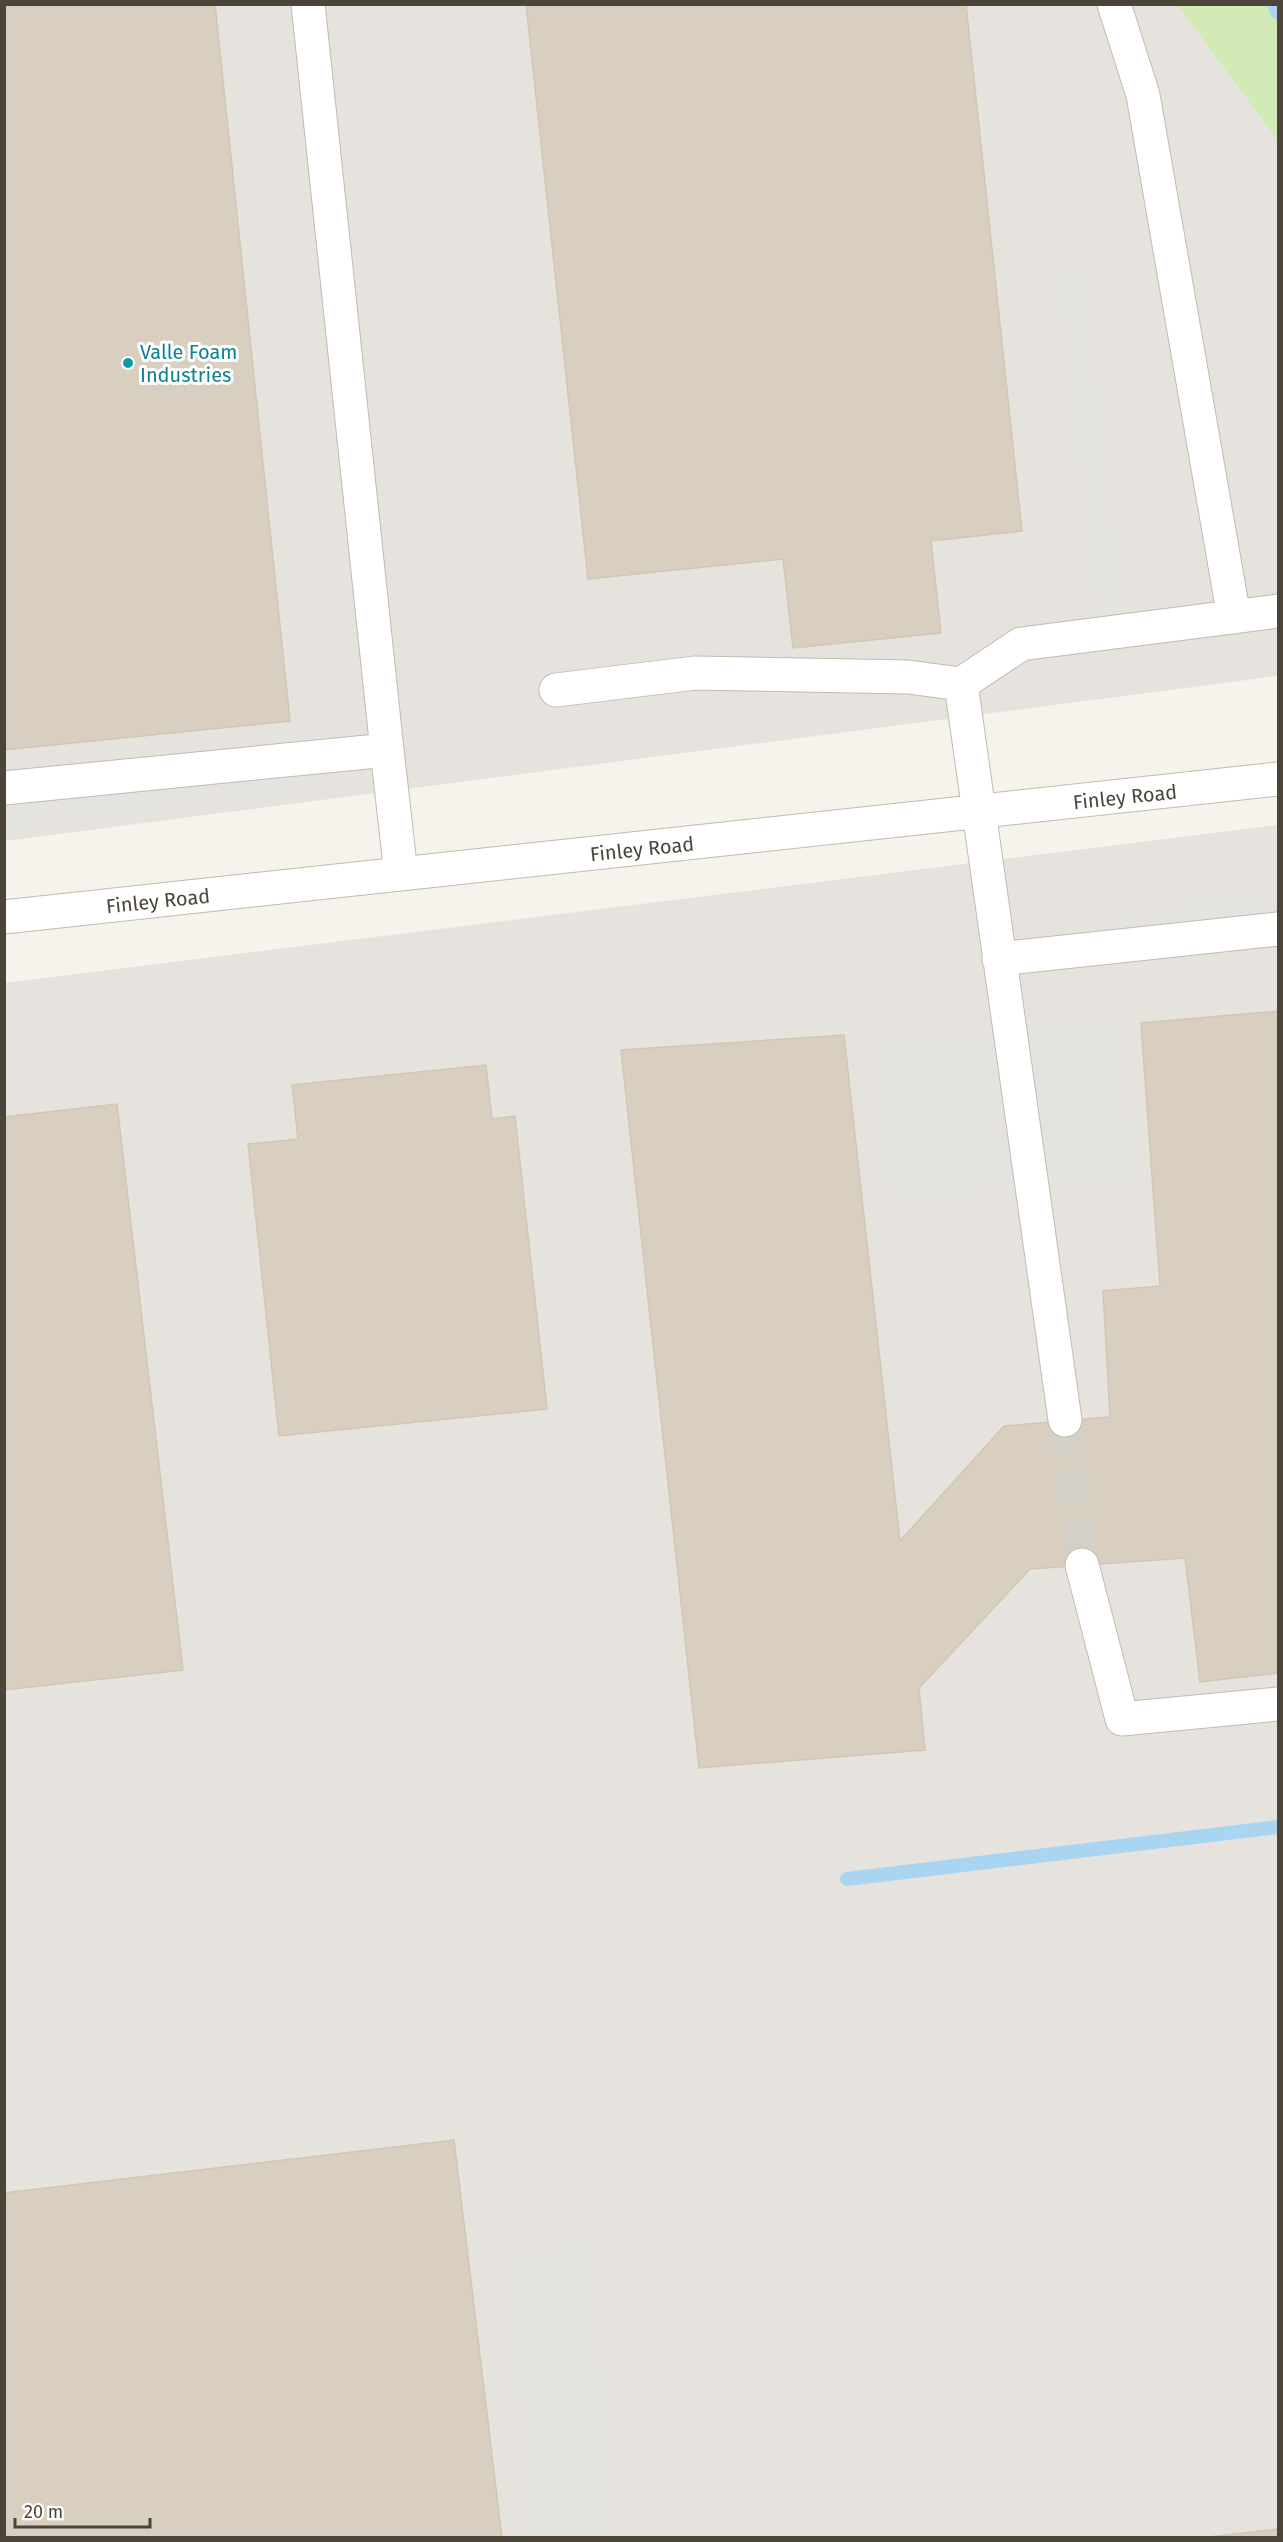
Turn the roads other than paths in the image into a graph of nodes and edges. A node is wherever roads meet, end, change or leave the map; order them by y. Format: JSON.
{"nodes":[{"id":1,"x":308,"y":4,"type":"edge"},
{"id":2,"x":1114,"y":4,"type":"edge"},
{"id":3,"x":1278,"y":611,"type":"edge"},
{"id":4,"x":1234,"y":617,"type":"junction"},
{"id":5,"x":961,"y":684,"type":"junction"},
{"id":6,"x":556,"y":690,"type":"dead end"},
{"id":7,"x":387,"y":750,"type":"junction"},
{"id":8,"x":1278,"y":779,"type":"edge"},
{"id":9,"x":4,"y":788,"type":"edge"},
{"id":10,"x":979,"y":812,"type":"junction"},
{"id":11,"x":401,"y":874,"type":"junction"},
{"id":12,"x":4,"y":917,"type":"edge"},
{"id":13,"x":1278,"y":929,"type":"edge"},
{"id":14,"x":999,"y":959,"type":"junction"},
{"id":15,"x":1065,"y":1420,"type":"tunnel mouth"},
{"id":16,"x":1082,"y":1566,"type":"tunnel mouth"},
{"id":17,"x":1278,"y":1704,"type":"edge"}],
"edges":[{"from":1,"to":7,"type":"street"},
{"from":2,"to":4,"type":"street"},
{"from":3,"to":4,"type":"street"},
{"from":4,"to":5,"type":"street"},
{"from":5,"to":6,"type":"street"},
{"from":5,"to":10,"type":"street"},
{"from":7,"to":9,"type":"street"},
{"from":7,"to":11,"type":"street"},
{"from":8,"to":10,"type":"street","name":"Finley Road"},
{"from":10,"to":11,"type":"street","name":"Finley Road"},
{"from":10,"to":14,"type":"street"},
{"from":11,"to":12,"type":"street","name":"Finley Road"},
{"from":13,"to":14,"type":"street"},
{"from":14,"to":15,"type":"street"},
{"from":16,"to":17,"type":"street"}]}
